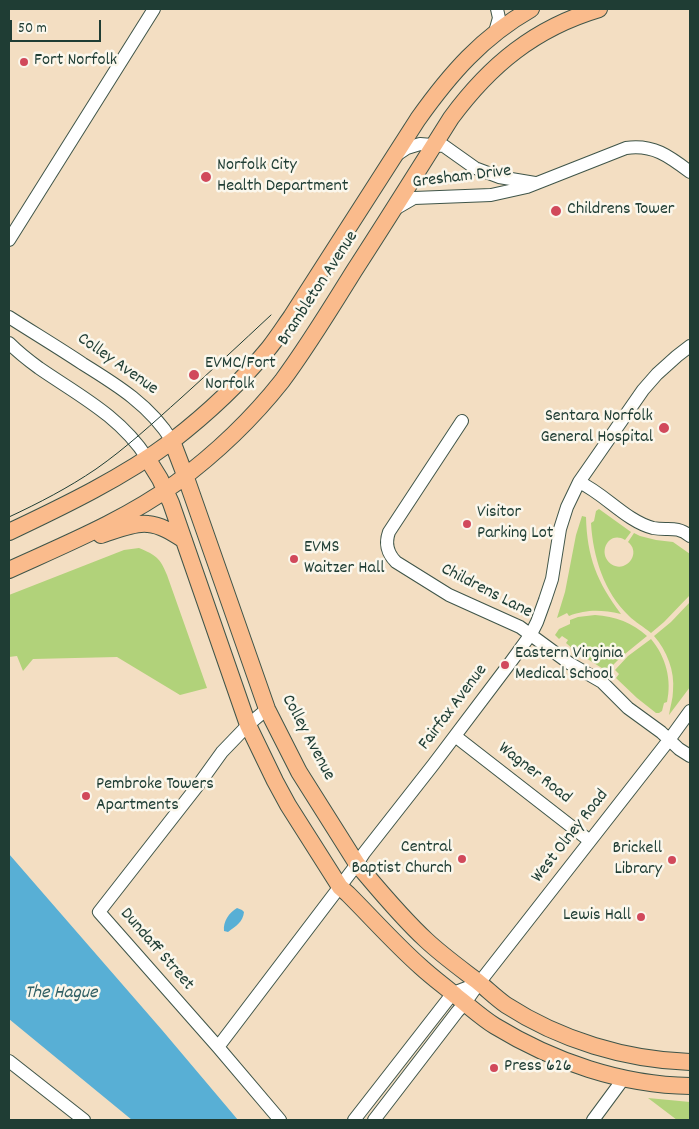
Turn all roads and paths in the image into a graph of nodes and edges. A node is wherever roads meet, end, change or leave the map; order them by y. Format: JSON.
{"nodes":[{"id":1,"x":154,"y":9,"type":"edge"},
{"id":2,"x":497,"y":9,"type":"edge"},
{"id":3,"x":531,"y":9,"type":"edge"},
{"id":4,"x":599,"y":9,"type":"edge"},
{"id":5,"x":495,"y":32,"type":"junction"},
{"id":6,"x":434,"y":144,"type":"junction"},
{"id":7,"x":395,"y":156,"type":"junction"},
{"id":8,"x":690,"y":172,"type":"edge"},
{"id":9,"x":538,"y":184,"type":"junction"},
{"id":10,"x":392,"y":210,"type":"junction"},
{"id":11,"x":9,"y":240,"type":"edge"},
{"id":12,"x":9,"y":317,"type":"edge"},
{"id":13,"x":9,"y":343,"type":"edge"},
{"id":14,"x":690,"y":346,"type":"edge"},
{"id":15,"x":462,"y":420,"type":"dead end"},
{"id":16,"x":172,"y":441,"type":"junction"},
{"id":17,"x":147,"y":458,"type":"junction"},
{"id":18,"x":185,"y":475,"type":"junction"},
{"id":19,"x":580,"y":482,"type":"junction"},
{"id":20,"x":166,"y":490,"type":"junction"},
{"id":21,"x":9,"y":532,"type":"edge"},
{"id":22,"x":690,"y":536,"type":"edge"},
{"id":23,"x":184,"y":540,"type":"junction"},
{"id":24,"x":42,"y":554,"type":"junction"},
{"id":25,"x":9,"y":570,"type":"edge"},
{"id":26,"x":531,"y":634,"type":"junction"},
{"id":27,"x":267,"y":709,"type":"junction"},
{"id":28,"x":690,"y":711,"type":"edge"},
{"id":29,"x":248,"y":725,"type":"junction"},
{"id":30,"x":455,"y":736,"type":"junction"},
{"id":31,"x":669,"y":740,"type":"junction"},
{"id":32,"x":690,"y":756,"type":"edge"},
{"id":33,"x":590,"y":841,"type":"junction"},
{"id":34,"x":357,"y":864,"type":"junction"},
{"id":35,"x":340,"y":887,"type":"junction"},
{"id":36,"x":479,"y":983,"type":"junction"},
{"id":37,"x":459,"y":998,"type":"junction"},
{"id":38,"x":218,"y":1047,"type":"junction"},
{"id":39,"x":9,"y":1061,"type":"edge"},
{"id":40,"x":690,"y":1062,"type":"edge"},
{"id":41,"x":624,"y":1078,"type":"junction"},
{"id":42,"x":690,"y":1086,"type":"edge"},
{"id":43,"x":84,"y":1120,"type":"edge"},
{"id":44,"x":280,"y":1120,"type":"edge"},
{"id":45,"x":354,"y":1120,"type":"edge"},
{"id":46,"x":374,"y":1120,"type":"edge"},
{"id":47,"x":593,"y":1120,"type":"edge"}],
"edges":[{"from":1,"to":11,"type":"street"},
{"from":2,"to":5,"type":"street"},
{"from":3,"to":5,"type":"main road","name":"Brambleton Avenue"},
{"from":4,"to":6,"type":"main road","name":"Brambleton Avenue"},
{"from":5,"to":7,"type":"main road","name":"Brambleton Avenue"},
{"from":6,"to":7,"type":"street","name":"Gresham Drive"},
{"from":6,"to":9,"type":"street","name":"Gresham Drive"},
{"from":6,"to":10,"type":"main road","name":"Brambleton Avenue"},
{"from":7,"to":16,"type":"main road","name":"Brambleton Avenue"},
{"from":8,"to":9,"type":"street","name":"Gresham Drive"},
{"from":9,"to":10,"type":"street","name":"Gresham Drive"},
{"from":10,"to":18,"type":"main road","name":"Brambleton Avenue"},
{"from":12,"to":16,"type":"street","name":"Colley Avenue"},
{"from":13,"to":17,"type":"street"},
{"from":14,"to":19,"type":"street","name":"Fairfax Avenue"},
{"from":15,"to":26,"type":"street","name":"Childrens Lane"},
{"from":16,"to":17,"type":"main road","name":"Brambleton Avenue"},
{"from":16,"to":18,"type":"main road","name":"Colley Avenue"},
{"from":17,"to":20,"type":"main road"},
{"from":17,"to":21,"type":"main road","name":"Brambleton Avenue"},
{"from":18,"to":20,"type":"main road","name":"Brambleton Avenue"},
{"from":18,"to":27,"type":"main road","name":"Colley Avenue"},
{"from":19,"to":22,"type":"street"},
{"from":19,"to":26,"type":"street","name":"Fairfax Avenue"},
{"from":20,"to":23,"type":"main road"},
{"from":20,"to":24,"type":"main road","name":"Brambleton Avenue"},
{"from":23,"to":24,"type":"main road"},
{"from":23,"to":29,"type":"main road"},
{"from":24,"to":25,"type":"main road","name":"Brambleton Avenue"},
{"from":26,"to":30,"type":"street","name":"Fairfax Avenue"},
{"from":26,"to":31,"type":"street","name":"Childrens Lane"},
{"from":27,"to":29,"type":"street","name":"Dundaff Street"},
{"from":27,"to":34,"type":"main road","name":"Colley Avenue"},
{"from":28,"to":31,"type":"street","name":"West Olney Road"},
{"from":29,"to":35,"type":"main road"},
{"from":29,"to":38,"type":"street","name":"Dundaff Street"},
{"from":30,"to":33,"type":"street","name":"Wagner Road"},
{"from":30,"to":34,"type":"street","name":"Fairfax Avenue"},
{"from":31,"to":32,"type":"street","name":"Childrens Lane"},
{"from":31,"to":33,"type":"street","name":"West Olney Road"},
{"from":33,"to":36,"type":"street","name":"West Olney Road"},
{"from":34,"to":35,"type":"street","name":"Fairfax Avenue"},
{"from":34,"to":36,"type":"main road","name":"Colley Avenue"},
{"from":35,"to":37,"type":"main road"},
{"from":35,"to":38,"type":"street","name":"Fairfax Avenue"},
{"from":36,"to":37,"type":"street","name":"West Olney Road"},
{"from":36,"to":40,"type":"main road","name":"Colley Avenue"},
{"from":37,"to":41,"type":"main road"},
{"from":37,"to":45,"type":"street","name":"West Olney Road"},
{"from":37,"to":46,"type":"street","name":"West Olney Road"},
{"from":38,"to":44,"type":"street","name":"Dundaff Street"},
{"from":39,"to":43,"type":"street"},
{"from":41,"to":42,"type":"main road"},
{"from":41,"to":47,"type":"street"}]}
